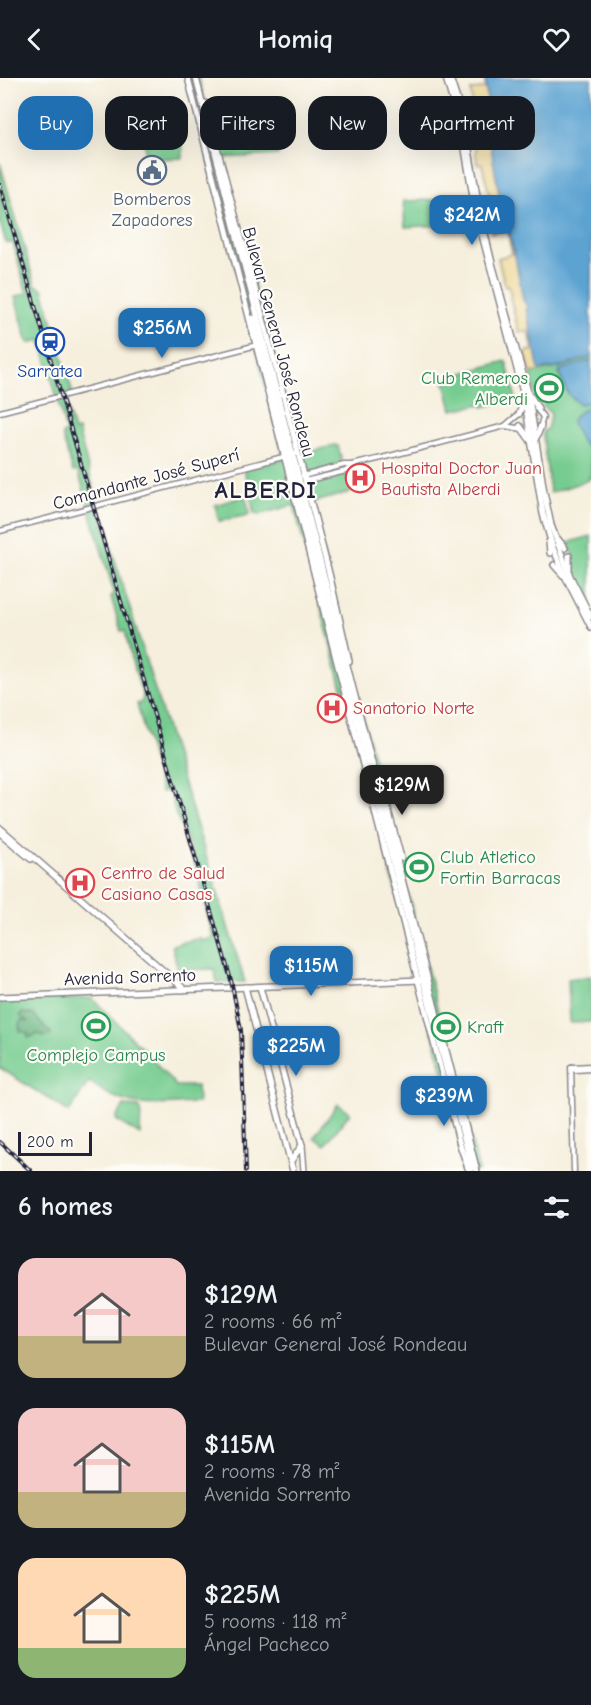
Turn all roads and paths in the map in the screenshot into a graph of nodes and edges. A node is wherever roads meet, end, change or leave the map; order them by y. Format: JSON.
{"nodes":[{"id":1,"x":193,"y":78,"type":"edge"},
{"id":2,"x":448,"y":78,"type":"edge"},
{"id":3,"x":202,"y":96,"type":"edge"},
{"id":4,"x":200,"y":102,"type":"edge"},
{"id":5,"x":213,"y":150,"type":"edge"},
{"id":6,"x":218,"y":150,"type":"edge"},
{"id":7,"x":215,"y":175,"type":"junction"},
{"id":8,"x":214,"y":185,"type":"junction"},
{"id":9,"x":240,"y":233,"type":"junction"},
{"id":10,"x":242,"y":259,"type":"junction"},
{"id":11,"x":246,"y":300,"type":"junction"},
{"id":12,"x":263,"y":344,"type":"junction"},
{"id":13,"x":276,"y":367,"type":"junction"},
{"id":14,"x":277,"y":389,"type":"junction"},
{"id":15,"x":526,"y":394,"type":"junction"},
{"id":16,"x":529,"y":407,"type":"junction"},
{"id":17,"x":538,"y":408,"type":"junction"},
{"id":18,"x":277,"y":411,"type":"junction"},
{"id":19,"x":0,"y":412,"type":"edge"},
{"id":20,"x":519,"y":414,"type":"junction"},
{"id":21,"x":277,"y":426,"type":"junction"},
{"id":22,"x":505,"y":426,"type":"junction"},
{"id":23,"x":541,"y":426,"type":"junction"},
{"id":24,"x":527,"y":429,"type":"junction"},
{"id":25,"x":534,"y":443,"type":"junction"},
{"id":26,"x":291,"y":455,"type":"junction"},
{"id":27,"x":298,"y":478,"type":"junction"},
{"id":28,"x":0,"y":531,"type":"edge"},
{"id":29,"x":551,"y":534,"type":"junction"},
{"id":30,"x":565,"y":548,"type":"dead end"},
{"id":31,"x":550,"y":553,"type":"dead end"},
{"id":32,"x":569,"y":556,"type":"dead end"},
{"id":33,"x":554,"y":565,"type":"dead end"},
{"id":34,"x":318,"y":572,"type":"junction"},
{"id":35,"x":329,"y":573,"type":"junction"},
{"id":36,"x":567,"y":576,"type":"junction"},
{"id":37,"x":319,"y":590,"type":"junction"},
{"id":38,"x":327,"y":593,"type":"junction"},
{"id":39,"x":591,"y":617,"type":"edge"},
{"id":40,"x":591,"y":627,"type":"edge"},
{"id":41,"x":343,"y":630,"type":"junction"},
{"id":42,"x":344,"y":653,"type":"junction"},
{"id":43,"x":348,"y":689,"type":"junction"},
{"id":44,"x":347,"y":701,"type":"junction"},
{"id":45,"x":381,"y":781,"type":"junction"},
{"id":46,"x":381,"y":798,"type":"junction"},
{"id":47,"x":0,"y":830,"type":"edge"},
{"id":48,"x":387,"y":840,"type":"junction"},
{"id":49,"x":387,"y":855,"type":"junction"},
{"id":50,"x":412,"y":936,"type":"junction"},
{"id":51,"x":420,"y":940,"type":"junction"},
{"id":52,"x":421,"y":953,"type":"junction"},
{"id":53,"x":412,"y":954,"type":"junction"},
{"id":54,"x":425,"y":980,"type":"junction"},
{"id":55,"x":245,"y":987,"type":"junction"},
{"id":56,"x":260,"y":987,"type":"junction"},
{"id":57,"x":180,"y":989,"type":"junction"},
{"id":58,"x":0,"y":995,"type":"edge"},
{"id":59,"x":442,"y":1022,"type":"junction"},
{"id":60,"x":442,"y":1035,"type":"junction"},
{"id":61,"x":591,"y":1068,"type":"edge"},
{"id":62,"x":461,"y":1098,"type":"junction"},
{"id":63,"x":462,"y":1112,"type":"junction"},
{"id":64,"x":459,"y":1121,"type":"junction"},
{"id":65,"x":457,"y":1132,"type":"junction"},
{"id":66,"x":302,"y":1145,"type":"junction"},
{"id":67,"x":292,"y":1160,"type":"junction"},
{"id":68,"x":303,"y":1162,"type":"junction"},
{"id":69,"x":294,"y":1171,"type":"edge"},
{"id":70,"x":304,"y":1171,"type":"edge"},
{"id":71,"x":471,"y":1171,"type":"edge"},
{"id":72,"x":478,"y":1171,"type":"edge"},
{"id":73,"x":574,"y":1171,"type":"edge"}],
"edges":[{"from":1,"to":3,"type":"main road","name":"Bulevar General José Rondeau"},
{"from":1,"to":4,"type":"main road","name":"Bulevar General José Rondeau"},
{"from":1,"to":7,"type":"main road","name":"Bulevar General José Rondeau"},
{"from":1,"to":8,"type":"main road","name":"Bulevar General José Rondeau"},
{"from":2,"to":15,"type":"main road"},
{"from":5,"to":10,"type":"main road","name":"Bulevar General José Rondeau"},
{"from":6,"to":9,"type":"main road","name":"Bulevar General José Rondeau"},
{"from":7,"to":8,"type":"main road"},
{"from":7,"to":11,"type":"main road","name":"Bulevar General José Rondeau"},
{"from":8,"to":11,"type":"main road","name":"Bulevar General José Rondeau"},
{"from":9,"to":10,"type":"main road"},
{"from":9,"to":12,"type":"main road","name":"Bulevar General José Rondeau"},
{"from":10,"to":12,"type":"main road","name":"Bulevar General José Rondeau"},
{"from":11,"to":12,"type":"main road","name":"Bulevar General José Rondeau"},
{"from":12,"to":13,"type":"main road","name":"Bulevar General José Rondeau"},
{"from":12,"to":14,"type":"main road","name":"Bulevar General José Rondeau"},
{"from":12,"to":18,"type":"main road","name":"Bulevar General José Rondeau"},
{"from":12,"to":19,"type":"street"},
{"from":12,"to":21,"type":"main road","name":"Bulevar General José Rondeau"},
{"from":13,"to":14,"type":"main road"},
{"from":13,"to":26,"type":"main road","name":"Bulevar General José Rondeau"},
{"from":14,"to":26,"type":"main road","name":"Bulevar General José Rondeau"},
{"from":15,"to":16,"type":"main road"},
{"from":15,"to":17,"type":"main road"},
{"from":15,"to":20,"type":"main road"},
{"from":16,"to":17,"type":"street"},
{"from":16,"to":20,"type":"street"},
{"from":16,"to":24,"type":"main road"},
{"from":17,"to":23,"type":"street"},
{"from":18,"to":21,"type":"main road"},
{"from":18,"to":26,"type":"main road","name":"Bulevar General José Rondeau"},
{"from":20,"to":22,"type":"street"},
{"from":20,"to":24,"type":"street"},
{"from":21,"to":26,"type":"main road","name":"Bulevar General José Rondeau"},
{"from":22,"to":24,"type":"street"},
{"from":22,"to":27,"type":"street"},
{"from":23,"to":24,"type":"street"},
{"from":23,"to":25,"type":"main road"},
{"from":24,"to":25,"type":"main road"},
{"from":24,"to":25,"type":"main road"},
{"from":25,"to":29,"type":"main road"},
{"from":26,"to":27,"type":"main road","name":"Bulevar General José Rondeau"},
{"from":26,"to":27,"type":"main road","name":"Bulevar General José Rondeau"},
{"from":26,"to":28,"type":"street","name":"Comandante José Superí"},
{"from":27,"to":34,"type":"main road","name":"Bulevar General José Rondeau"},
{"from":27,"to":35,"type":"main road","name":"Bulevar General José Rondeau"},
{"from":27,"to":37,"type":"main road","name":"Bulevar General José Rondeau"},
{"from":27,"to":38,"type":"main road","name":"Bulevar General José Rondeau"},
{"from":29,"to":30,"type":"main road"},
{"from":29,"to":31,"type":"main road"},
{"from":29,"to":36,"type":"main road"},
{"from":32,"to":36,"type":"main road"},
{"from":33,"to":36,"type":"main road"},
{"from":34,"to":37,"type":"main road"},
{"from":34,"to":43,"type":"main road","name":"Bulevar General José Rondeau"},
{"from":35,"to":38,"type":"main road"},
{"from":35,"to":41,"type":"main road","name":"Bulevar General José Rondeau"},
{"from":36,"to":39,"type":"main road"},
{"from":36,"to":40,"type":"main road"},
{"from":37,"to":44,"type":"main road","name":"Bulevar General José Rondeau"},
{"from":38,"to":42,"type":"main road","name":"Bulevar General José Rondeau"},
{"from":41,"to":42,"type":"main road"},
{"from":41,"to":45,"type":"main road","name":"Bulevar General José Rondeau"},
{"from":42,"to":46,"type":"main road","name":"Bulevar General José Rondeau"},
{"from":43,"to":44,"type":"main road"},
{"from":43,"to":48,"type":"main road","name":"Bulevar General José Rondeau"},
{"from":44,"to":49,"type":"main road","name":"Bulevar General José Rondeau"},
{"from":45,"to":46,"type":"main road"},
{"from":45,"to":51,"type":"main road","name":"Bulevar General José Rondeau"},
{"from":46,"to":52,"type":"main road","name":"Bulevar General José Rondeau"},
{"from":47,"to":57,"type":"main road"},
{"from":48,"to":49,"type":"main road"},
{"from":48,"to":50,"type":"main road","name":"Bulevar General José Rondeau"},
{"from":49,"to":53,"type":"main road","name":"Bulevar General José Rondeau"},
{"from":50,"to":53,"type":"main road"},
{"from":50,"to":54,"type":"main road","name":"Bulevar General José Rondeau"},
{"from":51,"to":52,"type":"main road"},
{"from":51,"to":54,"type":"main road","name":"Bulevar General José Rondeau"},
{"from":52,"to":54,"type":"main road","name":"Bulevar General José Rondeau"},
{"from":53,"to":54,"type":"main road","name":"Bulevar General José Rondeau"},
{"from":54,"to":56,"type":"main road","name":"Avenida Sorrento"},
{"from":54,"to":59,"type":"main road","name":"Bulevar General José Rondeau"},
{"from":54,"to":60,"type":"main road","name":"Bulevar General José Rondeau"},
{"from":54,"to":64,"type":"main road","name":"Bulevar General José Rondeau"},
{"from":54,"to":65,"type":"main road","name":"Bulevar General José Rondeau"},
{"from":55,"to":56,"type":"main road","name":"Avenida Sorrento"},
{"from":55,"to":57,"type":"main road","name":"Avenida Sorrento"},
{"from":55,"to":67,"type":"main road"},
{"from":56,"to":66,"type":"main road"},
{"from":57,"to":58,"type":"main road","name":"Avenida Sorrento"},
{"from":59,"to":60,"type":"main road"},
{"from":59,"to":62,"type":"main road","name":"Bulevar General José Rondeau"},
{"from":60,"to":63,"type":"main road","name":"Bulevar General José Rondeau"},
{"from":61,"to":73,"type":"street"},
{"from":62,"to":63,"type":"main road"},
{"from":62,"to":72,"type":"main road","name":"Bulevar General José Rondeau"},
{"from":63,"to":72,"type":"main road","name":"Bulevar General José Rondeau"},
{"from":64,"to":65,"type":"main road"},
{"from":64,"to":71,"type":"main road","name":"Bulevar General José Rondeau"},
{"from":65,"to":71,"type":"main road","name":"Bulevar General José Rondeau"},
{"from":66,"to":67,"type":"main road"},
{"from":66,"to":68,"type":"main road"},
{"from":67,"to":68,"type":"main road"},
{"from":67,"to":69,"type":"main road"},
{"from":68,"to":70,"type":"main road"}]}
